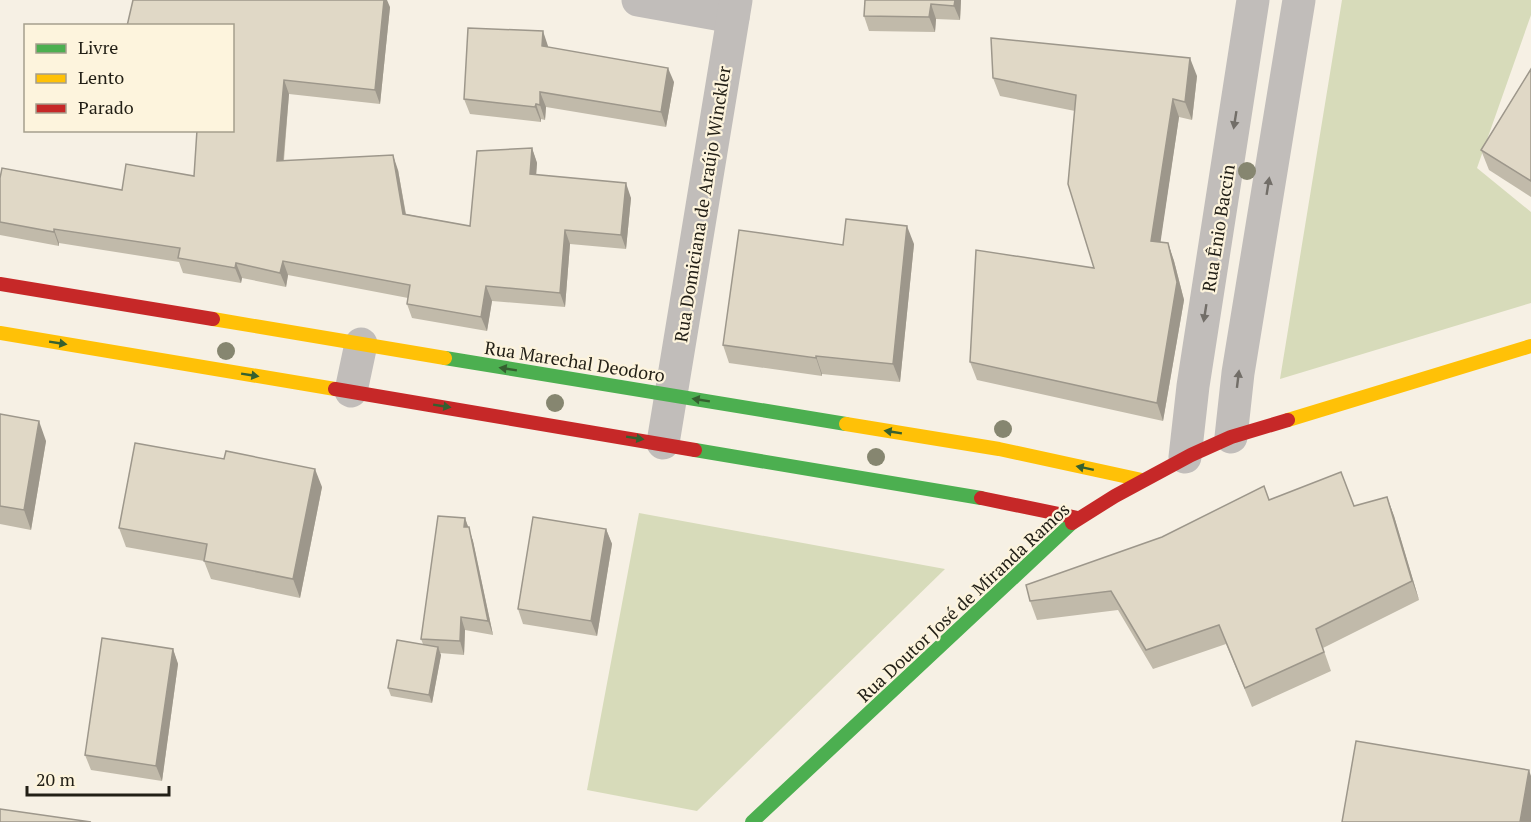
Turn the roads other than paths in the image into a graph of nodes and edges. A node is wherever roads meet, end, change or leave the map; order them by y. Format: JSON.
{"nodes":[{"id":1,"x":638,"y":0,"type":"edge"},
{"id":2,"x":1253,"y":0,"type":"edge"},
{"id":3,"x":1299,"y":0,"type":"edge"},
{"id":4,"x":734,"y":8,"type":"edge"},
{"id":5,"x":1240,"y":88,"type":"junction"},
{"id":6,"x":1283,"y":96,"type":"junction"},
{"id":7,"x":0,"y":284,"type":"edge"},
{"id":8,"x":0,"y":333,"type":"edge"},
{"id":9,"x":362,"y":344,"type":"junction"},
{"id":10,"x":1531,"y":346,"type":"edge"},
{"id":11,"x":351,"y":391,"type":"junction"},
{"id":12,"x":670,"y":395,"type":"junction"},
{"id":13,"x":1231,"y":437,"type":"junction"},
{"id":14,"x":663,"y":443,"type":"junction"},
{"id":15,"x":1185,"y":457,"type":"junction"},
{"id":16,"x":1142,"y":480,"type":"junction"},
{"id":17,"x":1078,"y":518,"type":"junction"},
{"id":18,"x":752,"y":822,"type":"edge"}],
"edges":[{"from":1,"to":4,"type":"street"},
{"from":2,"to":5,"type":"street","name":"Rua Ênio Baccin"},
{"from":3,"to":6,"type":"street"},
{"from":4,"to":12,"type":"street","name":"Rua Domiciana de Araújo Winckler"},
{"from":5,"to":6,"type":"street"},
{"from":5,"to":15,"type":"street","name":"Rua Ênio Baccin","one_way":true},
{"from":13,"to":6,"type":"street","one_way":true},
{"from":7,"to":9,"type":"street","name":"Rua Marechal Deodoro"},
{"from":8,"to":11,"type":"street","one_way":true},
{"from":9,"to":11,"type":"street"},
{"from":12,"to":9,"type":"street","name":"Rua Marechal Deodoro","one_way":true},
{"from":10,"to":13,"type":"street","name":"Rua Doutor José de Miranda Ramos"},
{"from":11,"to":14,"type":"street","one_way":true},
{"from":12,"to":14,"type":"street","name":"Rua Domiciana de Araújo Winckler"},
{"from":16,"to":12,"type":"street","name":"Rua Marechal Deodoro","one_way":true},
{"from":13,"to":15,"type":"street","name":"Rua Doutor José de Miranda Ramos"},
{"from":14,"to":17,"type":"street"},
{"from":15,"to":16,"type":"street","name":"Rua Doutor José de Miranda Ramos"},
{"from":16,"to":17,"type":"street","name":"Rua Doutor José de Miranda Ramos"},
{"from":17,"to":18,"type":"street","name":"Rua Doutor José de Miranda Ramos"}]}
